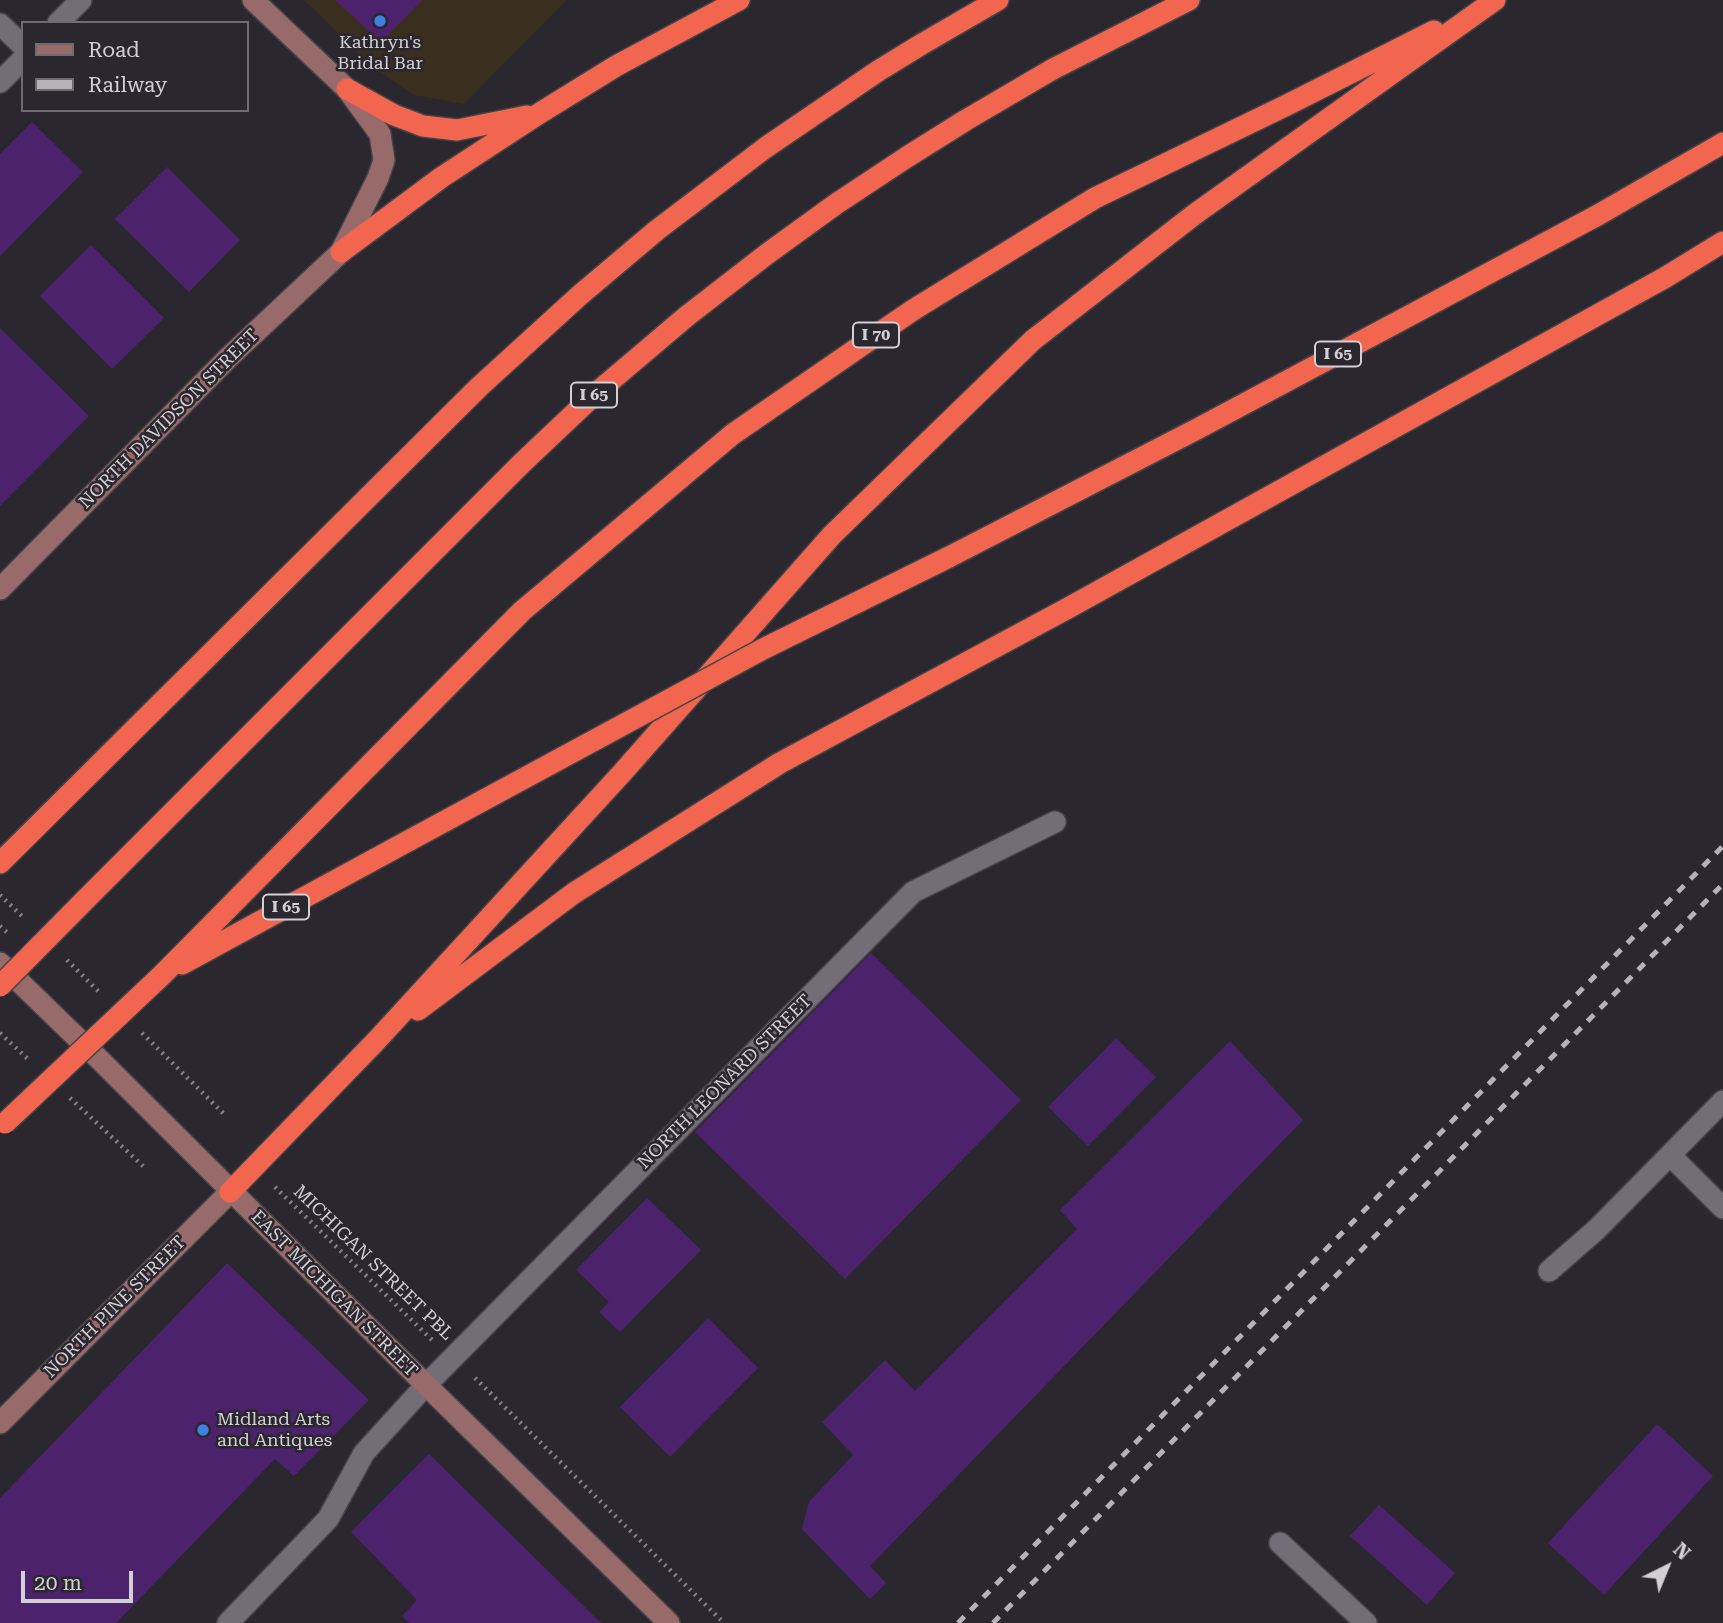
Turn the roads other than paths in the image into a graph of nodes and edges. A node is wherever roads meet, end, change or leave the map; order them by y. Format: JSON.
{"nodes":[{"id":1,"x":81,"y":0,"type":"edge"},
{"id":2,"x":254,"y":0,"type":"edge"},
{"id":3,"x":739,"y":0,"type":"edge"},
{"id":4,"x":998,"y":0,"type":"edge"},
{"id":5,"x":1189,"y":0,"type":"edge"},
{"id":6,"x":1495,"y":0,"type":"edge"},
{"id":7,"x":60,"y":21,"type":"edge"},
{"id":8,"x":0,"y":24,"type":"edge"},
{"id":9,"x":21,"y":44,"type":"edge"},
{"id":10,"x":21,"y":61,"type":"edge"},
{"id":11,"x":0,"y":82,"type":"edge"},
{"id":12,"x":347,"y":89,"type":"junction"},
{"id":13,"x":540,"y":113,"type":"junction"},
{"id":14,"x":1723,"y":143,"type":"edge"},
{"id":15,"x":1723,"y":242,"type":"edge"},
{"id":16,"x":341,"y":253,"type":"junction"},
{"id":17,"x":0,"y":589,"type":"edge"},
{"id":18,"x":1055,"y":822,"type":"dead end"},
{"id":19,"x":0,"y":863,"type":"edge"},
{"id":20,"x":0,"y":963,"type":"edge"},
{"id":21,"x":162,"y":975,"type":"junction"},
{"id":22,"x":0,"y":986,"type":"edge"},
{"id":23,"x":377,"y":1040,"type":"junction"},
{"id":24,"x":1723,"y":1101,"type":"edge"},
{"id":25,"x":3,"y":1125,"type":"edge"},
{"id":26,"x":1670,"y":1155,"type":"junction"},
{"id":27,"x":230,"y":1192,"type":"junction"},
{"id":28,"x":1723,"y":1208,"type":"edge"},
{"id":29,"x":1549,"y":1271,"type":"dead end"},
{"id":30,"x":426,"y":1385,"type":"junction"},
{"id":31,"x":0,"y":1423,"type":"edge"},
{"id":32,"x":1280,"y":1543,"type":"dead end"},
{"id":33,"x":228,"y":1623,"type":"edge"},
{"id":34,"x":669,"y":1623,"type":"edge"},
{"id":35,"x":1366,"y":1623,"type":"edge"}],
"edges":[{"from":1,"to":7,"type":"street"},
{"from":2,"to":12,"type":"main road"},
{"from":3,"to":13,"type":"highway"},
{"from":4,"to":19,"type":"highway"},
{"from":5,"to":22,"type":"highway","number":"I 65","bridge":true},
{"from":6,"to":21,"type":"highway","number":"I 70"},
{"from":6,"to":23,"type":"highway"},
{"from":8,"to":9,"type":"street"},
{"from":10,"to":11,"type":"street"},
{"from":12,"to":13,"type":"highway"},
{"from":12,"to":16,"type":"main road"},
{"from":13,"to":16,"type":"highway"},
{"from":14,"to":21,"type":"highway","number":"I 65","bridge":true},
{"from":15,"to":23,"type":"highway"},
{"from":16,"to":17,"type":"main road","name":"NORTH DAVIDSON STREET"},
{"from":18,"to":30,"type":"street","name":"NORTH LEONARD STREET"},
{"from":20,"to":27,"type":"main road","name":"EAST MICHIGAN STREET"},
{"from":21,"to":25,"type":"highway","number":"I 65","bridge":true},
{"from":23,"to":27,"type":"highway"},
{"from":24,"to":26,"type":"street"},
{"from":26,"to":28,"type":"street"},
{"from":26,"to":29,"type":"street"},
{"from":27,"to":30,"type":"main road","name":"EAST MICHIGAN STREET"},
{"from":27,"to":31,"type":"main road","name":"NORTH PINE STREET"},
{"from":30,"to":33,"type":"street","name":"NORTH LEONARD STREET"},
{"from":30,"to":34,"type":"main road","name":"EAST MICHIGAN STREET"},
{"from":32,"to":35,"type":"street"}]}
